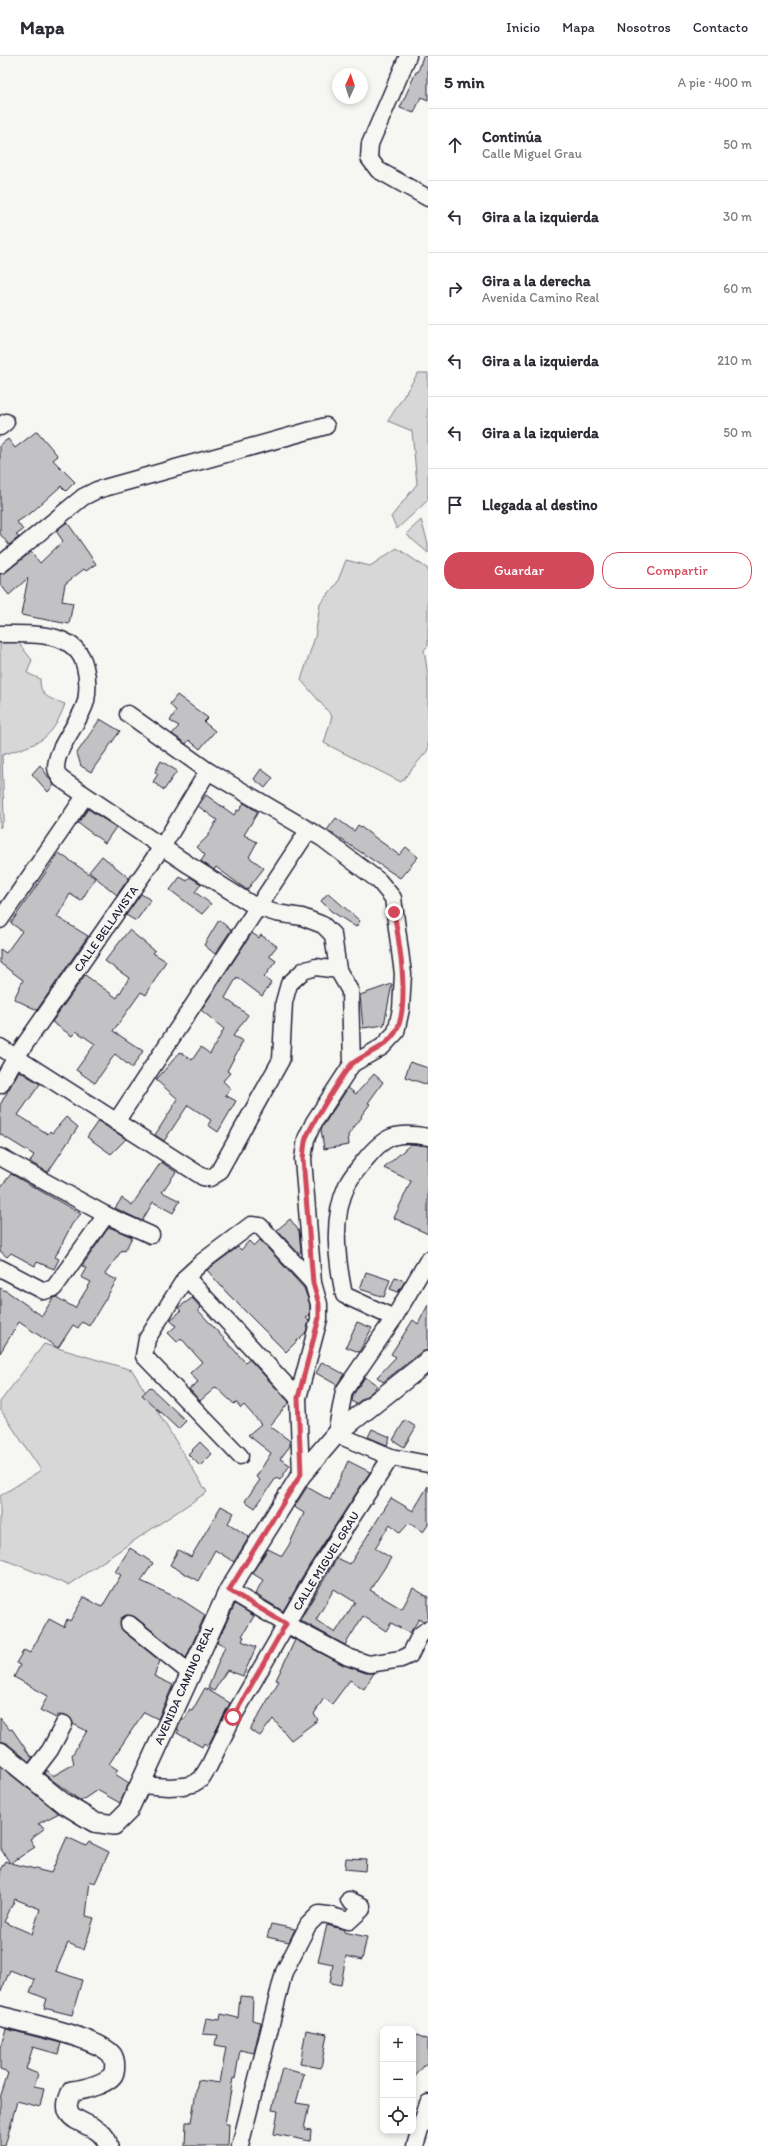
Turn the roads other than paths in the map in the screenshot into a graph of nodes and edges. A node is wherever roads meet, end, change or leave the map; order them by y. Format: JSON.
{"nodes":[{"id":1,"x":408,"y":56,"type":"edge"},
{"id":2,"x":428,"y":198,"type":"edge"},
{"id":3,"x":326,"y":426,"type":"dead end"},
{"id":4,"x":0,"y":565,"type":"edge"},
{"id":5,"x":0,"y":634,"type":"edge"},
{"id":6,"x":128,"y":714,"type":"dead end"},
{"id":7,"x":208,"y":771,"type":"junction"},
{"id":8,"x":85,"y":796,"type":"junction"},
{"id":9,"x":308,"y":831,"type":"junction"},
{"id":10,"x":162,"y":847,"type":"junction"},
{"id":11,"x":256,"y":907,"type":"junction"},
{"id":12,"x":0,"y":920,"type":"edge"},
{"id":13,"x":338,"y":970,"type":"junction"},
{"id":14,"x":0,"y":1047,"type":"edge"},
{"id":15,"x":16,"y":1057,"type":"junction"},
{"id":16,"x":352,"y":1064,"type":"junction"},
{"id":17,"x":0,"y":1085,"type":"edge"},
{"id":18,"x":116,"y":1122,"type":"junction"},
{"id":19,"x":428,"y":1137,"type":"edge"},
{"id":20,"x":0,"y":1157,"type":"edge"},
{"id":21,"x":106,"y":1215,"type":"junction"},
{"id":22,"x":151,"y":1235,"type":"dead end"},
{"id":23,"x":428,"y":1260,"type":"edge"},
{"id":24,"x":0,"y":1268,"type":"edge"},
{"id":25,"x":186,"y":1277,"type":"junction"},
{"id":26,"x":313,"y":1283,"type":"junction"},
{"id":27,"x":394,"y":1318,"type":"junction"},
{"id":28,"x":428,"y":1361,"type":"edge"},
{"id":29,"x":298,"y":1398,"type":"junction"},
{"id":30,"x":336,"y":1434,"type":"junction"},
{"id":31,"x":240,"y":1456,"type":"dead end"},
{"id":32,"x":391,"y":1457,"type":"junction"},
{"id":33,"x":428,"y":1464,"type":"edge"},
{"id":34,"x":301,"y":1474,"type":"junction"},
{"id":35,"x":229,"y":1590,"type":"junction"},
{"id":36,"x":129,"y":1624,"type":"dead end"},
{"id":37,"x":286,"y":1624,"type":"junction"},
{"id":38,"x":428,"y":1629,"type":"edge"},
{"id":39,"x":190,"y":1673,"type":"junction"},
{"id":40,"x":64,"y":1724,"type":"dead end"},
{"id":41,"x":0,"y":1752,"type":"edge"},
{"id":42,"x":31,"y":1775,"type":"junction"},
{"id":43,"x":140,"y":1785,"type":"junction"},
{"id":44,"x":349,"y":1900,"type":"dead end"},
{"id":45,"x":0,"y":2016,"type":"edge"},
{"id":46,"x":428,"y":2103,"type":"edge"},
{"id":47,"x":108,"y":2146,"type":"edge"},
{"id":48,"x":240,"y":2146,"type":"edge"},
{"id":49,"x":415,"y":2146,"type":"edge"}],
"edges":[{"from":1,"to":2,"type":"street"},
{"from":3,"to":4,"type":"street"},
{"from":5,"to":8,"type":"street"},
{"from":6,"to":7,"type":"street"},
{"from":7,"to":9,"type":"street"},
{"from":7,"to":10,"type":"street","name":"CALLE BELLAVISTA"},
{"from":8,"to":10,"type":"street"},
{"from":8,"to":12,"type":"street"},
{"from":9,"to":11,"type":"street"},
{"from":9,"to":16,"type":"street"},
{"from":10,"to":11,"type":"street"},
{"from":10,"to":15,"type":"street","name":"CALLE BELLAVISTA"},
{"from":11,"to":13,"type":"street"},
{"from":11,"to":18,"type":"street"},
{"from":13,"to":16,"type":"street"},
{"from":13,"to":18,"type":"street"},
{"from":14,"to":15,"type":"street"},
{"from":15,"to":17,"type":"street","name":"CALLE BELLAVISTA"},
{"from":15,"to":18,"type":"street"},
{"from":16,"to":26,"type":"street"},
{"from":19,"to":27,"type":"street"},
{"from":20,"to":21,"type":"street"},
{"from":21,"to":22,"type":"street"},
{"from":21,"to":24,"type":"street"},
{"from":23,"to":27,"type":"street"},
{"from":25,"to":26,"type":"street"},
{"from":25,"to":29,"type":"street"},
{"from":25,"to":31,"type":"street"},
{"from":26,"to":29,"type":"street"},
{"from":27,"to":30,"type":"street"},
{"from":28,"to":30,"type":"street","name":"AVENIDA CAMINO REAL"},
{"from":29,"to":34,"type":"street"},
{"from":30,"to":32,"type":"street"},
{"from":30,"to":34,"type":"street","name":"AVENIDA CAMINO REAL"},
{"from":32,"to":33,"type":"street"},
{"from":32,"to":37,"type":"street","name":"CALLE MIGUEL GRAU"},
{"from":34,"to":35,"type":"street","name":"AVENIDA CAMINO REAL"},
{"from":35,"to":37,"type":"street"},
{"from":35,"to":39,"type":"street","name":"AVENIDA CAMINO REAL"},
{"from":36,"to":39,"type":"street"},
{"from":37,"to":38,"type":"street"},
{"from":37,"to":43,"type":"street","name":"CALLE MIGUEL GRAU"},
{"from":39,"to":43,"type":"street","name":"AVENIDA CAMINO REAL"},
{"from":40,"to":42,"type":"street"},
{"from":41,"to":42,"type":"street","name":"AVENIDA CAMINO REAL"},
{"from":42,"to":43,"type":"street","name":"AVENIDA CAMINO REAL"},
{"from":44,"to":48,"type":"street"},
{"from":45,"to":47,"type":"street"},
{"from":46,"to":49,"type":"street"}]}
